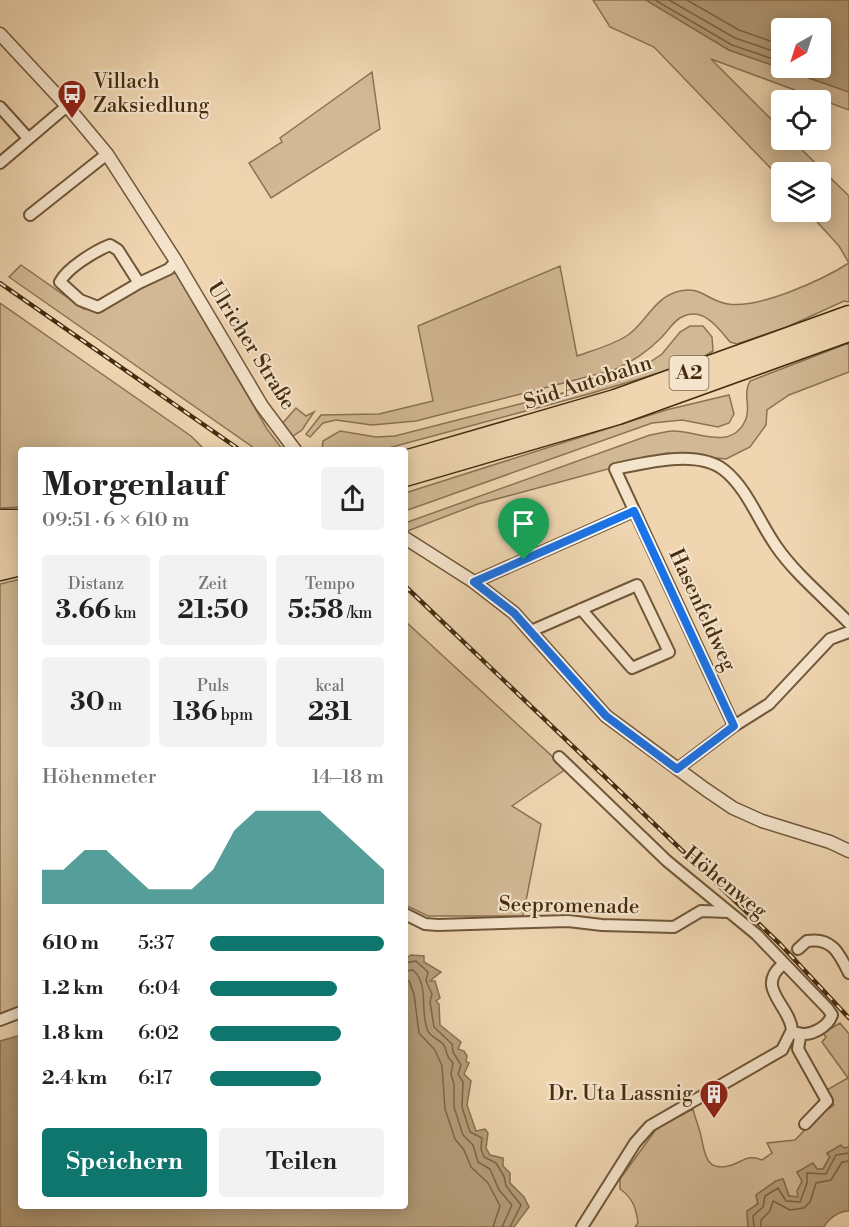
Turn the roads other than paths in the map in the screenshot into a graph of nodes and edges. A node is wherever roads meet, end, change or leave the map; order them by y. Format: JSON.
{"nodes":[{"id":1,"x":0,"y":34,"type":"edge"},
{"id":2,"x":67,"y":106,"type":"junction"},
{"id":3,"x":0,"y":107,"type":"edge"},
{"id":4,"x":28,"y":138,"type":"junction"},
{"id":5,"x":107,"y":154,"type":"junction"},
{"id":6,"x":0,"y":163,"type":"edge"},
{"id":7,"x":30,"y":215,"type":"dead end"},
{"id":8,"x":177,"y":261,"type":"junction"},
{"id":9,"x":139,"y":283,"type":"junction"},
{"id":10,"x":849,"y":315,"type":"edge"},
{"id":11,"x":849,"y":332,"type":"edge"},
{"id":12,"x":293,"y":447,"type":"edge"},
{"id":13,"x":408,"y":459,"type":"edge"},
{"id":14,"x":408,"y":476,"type":"edge"},
{"id":15,"x":634,"y":511,"type":"junction"},
{"id":16,"x":0,"y":519,"type":"edge"},
{"id":17,"x":18,"y":519,"type":"edge"},
{"id":18,"x":18,"y":535,"type":"edge"},
{"id":19,"x":0,"y":537,"type":"edge"},
{"id":20,"x":408,"y":540,"type":"edge"},
{"id":21,"x":18,"y":551,"type":"edge"},
{"id":22,"x":0,"y":554,"type":"edge"},
{"id":23,"x":18,"y":567,"type":"edge"},
{"id":24,"x":0,"y":571,"type":"edge"},
{"id":25,"x":474,"y":582,"type":"junction"},
{"id":26,"x":581,"y":609,"type":"junction"},
{"id":27,"x":849,"y":623,"type":"edge"},
{"id":28,"x":531,"y":631,"type":"junction"},
{"id":29,"x":849,"y":632,"type":"edge"},
{"id":30,"x":734,"y":726,"type":"junction"},
{"id":31,"x":559,"y":757,"type":"dead end"},
{"id":32,"x":677,"y":769,"type":"junction"},
{"id":33,"x":849,"y":851,"type":"edge"},
{"id":34,"x":729,"y":912,"type":"junction"},
{"id":35,"x":408,"y":916,"type":"edge"},
{"id":36,"x":798,"y":949,"type":"tunnel mouth"},
{"id":37,"x":781,"y":966,"type":"tunnel mouth"},
{"id":38,"x":849,"y":973,"type":"edge"},
{"id":39,"x":18,"y":1013,"type":"edge"},
{"id":40,"x":0,"y":1020,"type":"edge"},
{"id":41,"x":795,"y":1032,"type":"junction"},
{"id":42,"x":805,"y":1124,"type":"dead end"},
{"id":43,"x":582,"y":1227,"type":"edge"}],
"edges":[{"from":1,"to":2,"type":"street","name":"Ulricher Straße"},
{"from":2,"to":4,"type":"street"},
{"from":2,"to":5,"type":"street","name":"Ulricher Straße"},
{"from":3,"to":4,"type":"street"},
{"from":4,"to":6,"type":"street"},
{"from":5,"to":7,"type":"street"},
{"from":5,"to":8,"type":"street","name":"Ulricher Straße"},
{"from":8,"to":9,"type":"street"},
{"from":8,"to":12,"type":"street","name":"Ulricher Straße"},
{"from":9,"to":9,"type":"street"},
{"from":10,"to":13,"type":"highway","name":"Süd Autobahn","number":"A2"},
{"from":11,"to":14,"type":"highway","name":"Süd Autobahn","number":"A2"},
{"from":15,"to":25,"type":"street"},
{"from":15,"to":27,"type":"street","name":"Hasenfeldweg"},
{"from":15,"to":30,"type":"street","name":"Hasenfeldweg"},
{"from":16,"to":17,"type":"highway"},
{"from":18,"to":19,"type":"highway"},
{"from":20,"to":25,"type":"street"},
{"from":21,"to":22,"type":"highway"},
{"from":23,"to":24,"type":"highway"},
{"from":25,"to":28,"type":"street"},
{"from":26,"to":26,"type":"street"},
{"from":26,"to":28,"type":"street"},
{"from":28,"to":32,"type":"street"},
{"from":29,"to":30,"type":"street"},
{"from":30,"to":32,"type":"street"},
{"from":31,"to":34,"type":"street","name":"Höhenweg"},
{"from":32,"to":33,"type":"street"},
{"from":34,"to":35,"type":"street","name":"Seepromenade"},
{"from":34,"to":41,"type":"street","name":"Höhenweg"},
{"from":36,"to":38,"type":"street"},
{"from":37,"to":41,"type":"street"},
{"from":39,"to":40,"type":"street"},
{"from":41,"to":42,"type":"street"},
{"from":41,"to":43,"type":"street"}]}
